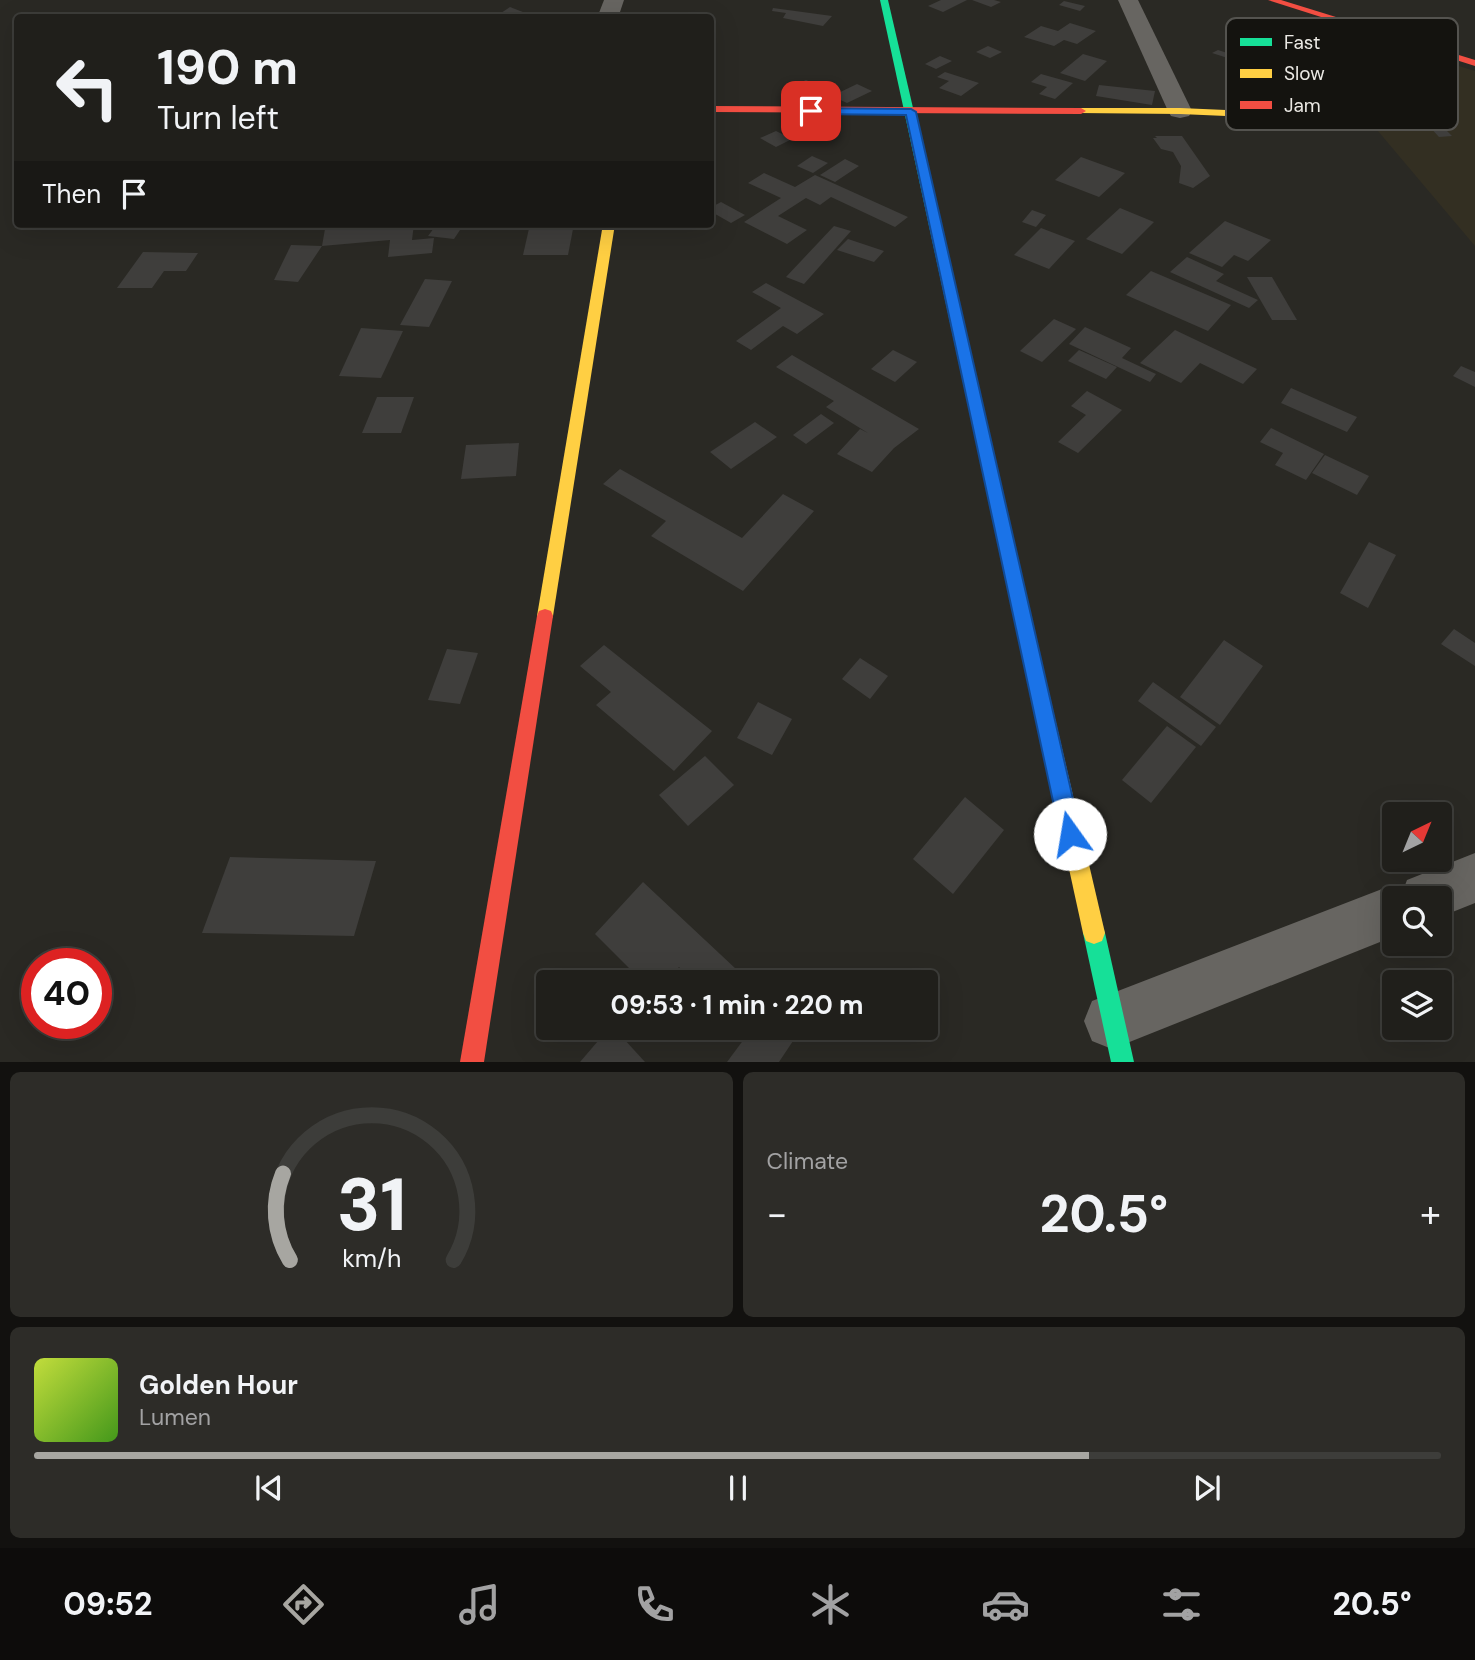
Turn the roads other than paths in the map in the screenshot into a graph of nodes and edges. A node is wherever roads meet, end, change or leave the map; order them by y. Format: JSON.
{"nodes":[{"id":1,"x":884,"y":0,"type":"edge"},
{"id":2,"x":1128,"y":0,"type":"edge"},
{"id":3,"x":1272,"y":0,"type":"edge"},
{"id":4,"x":1330,"y":18,"type":"edge"},
{"id":5,"x":1458,"y":58,"type":"edge"},
{"id":6,"x":1475,"y":63,"type":"edge"},
{"id":7,"x":714,"y":109,"type":"edge"},
{"id":8,"x":1180,"y":111,"type":"junction"},
{"id":9,"x":911,"y":112,"type":"junction"},
{"id":10,"x":1226,"y":113,"type":"edge"},
{"id":11,"x":608,"y":228,"type":"edge"},
{"id":12,"x":1475,"y":878,"type":"edge"},
{"id":13,"x":1452,"y":887,"type":"edge"},
{"id":14,"x":1382,"y":916,"type":"edge"},
{"id":15,"x":1117,"y":1041,"type":"edge"},
{"id":16,"x":472,"y":1062,"type":"edge"}],
"edges":[{"from":1,"to":9,"type":"street"},
{"from":2,"to":8,"type":"street"},
{"from":3,"to":4,"type":"street"},
{"from":5,"to":6,"type":"street"},
{"from":7,"to":9,"type":"street"},
{"from":8,"to":9,"type":"street"},
{"from":8,"to":10,"type":"street"},
{"from":9,"to":15,"type":"street"},
{"from":11,"to":16,"type":"street"},
{"from":12,"to":13,"type":"street"},
{"from":14,"to":15,"type":"street"}]}
